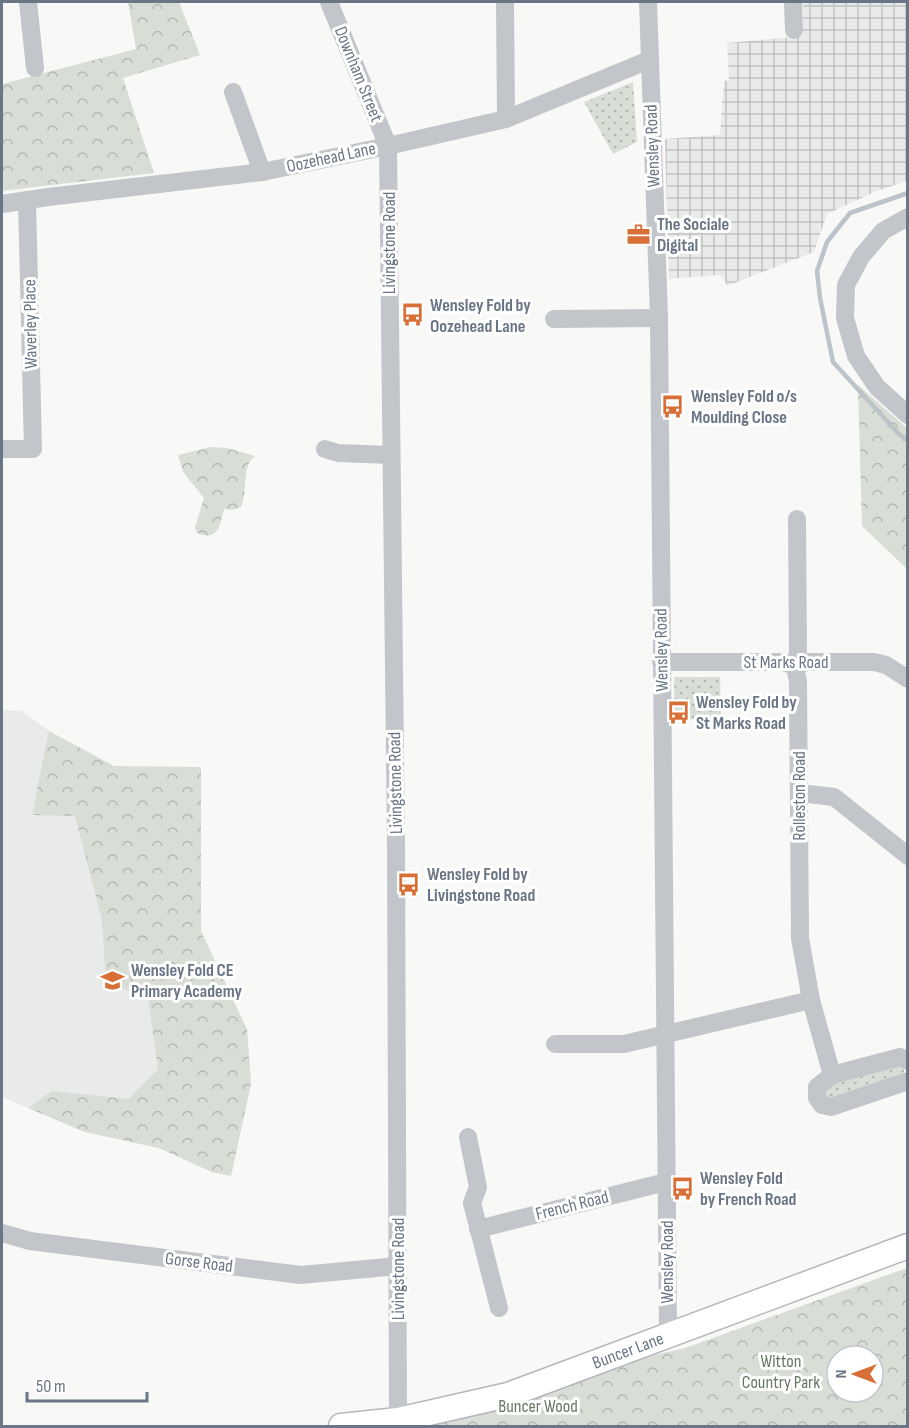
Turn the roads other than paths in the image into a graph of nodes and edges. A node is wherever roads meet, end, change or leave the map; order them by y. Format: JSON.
{"nodes":[{"id":1,"x":28,"y":2,"type":"edge"},
{"id":2,"x":329,"y":2,"type":"edge"},
{"id":3,"x":505,"y":2,"type":"edge"},
{"id":4,"x":648,"y":2,"type":"edge"},
{"id":5,"x":792,"y":2,"type":"edge"},
{"id":6,"x":794,"y":30,"type":"dead end"},
{"id":7,"x":649,"y":60,"type":"junction"},
{"id":8,"x":36,"y":69,"type":"dead end"},
{"id":9,"x":233,"y":92,"type":"dead end"},
{"id":10,"x":506,"y":119,"type":"junction"},
{"id":11,"x":388,"y":146,"type":"junction"},
{"id":12,"x":262,"y":172,"type":"junction"},
{"id":13,"x":27,"y":200,"type":"junction"},
{"id":14,"x":2,"y":204,"type":"edge"},
{"id":15,"x":908,"y":217,"type":"edge"},
{"id":16,"x":659,"y":318,"type":"junction"},
{"id":17,"x":554,"y":319,"type":"dead end"},
{"id":18,"x":908,"y":414,"type":"edge"},
{"id":19,"x":2,"y":449,"type":"edge"},
{"id":20,"x":325,"y":449,"type":"dead end"},
{"id":21,"x":391,"y":455,"type":"junction"},
{"id":22,"x":797,"y":519,"type":"dead end"},
{"id":23,"x":661,"y":662,"type":"junction"},
{"id":24,"x":795,"y":666,"type":"junction"},
{"id":25,"x":908,"y":679,"type":"edge"},
{"id":26,"x":800,"y":793,"type":"junction"},
{"id":27,"x":908,"y":856,"type":"edge"},
{"id":28,"x":811,"y":1000,"type":"junction"},
{"id":29,"x":666,"y":1034,"type":"junction"},
{"id":30,"x":555,"y":1044,"type":"dead end"},
{"id":31,"x":908,"y":1061,"type":"edge"},
{"id":32,"x":832,"y":1076,"type":"junction"},
{"id":33,"x":908,"y":1081,"type":"edge"},
{"id":34,"x":468,"y":1137,"type":"dead end"},
{"id":35,"x":666,"y":1182,"type":"junction"},
{"id":36,"x":478,"y":1229,"type":"junction"},
{"id":37,"x":2,"y":1233,"type":"edge"},
{"id":38,"x":908,"y":1246,"type":"edge"},
{"id":39,"x":398,"y":1266,"type":"junction"},
{"id":40,"x":499,"y":1308,"type":"dead end"},
{"id":41,"x":668,"y":1334,"type":"junction"},
{"id":42,"x":398,"y":1420,"type":"junction"},
{"id":43,"x":341,"y":1426,"type":"edge"}],
"edges":[{"from":1,"to":8,"type":"street"},
{"from":2,"to":11,"type":"street","name":"Downham Street"},
{"from":3,"to":10,"type":"street"},
{"from":4,"to":7,"type":"street","name":"Wensley Road"},
{"from":5,"to":6,"type":"street"},
{"from":7,"to":10,"type":"street","name":"Oozehead Lane"},
{"from":7,"to":16,"type":"street","name":"Wensley Road"},
{"from":9,"to":12,"type":"street"},
{"from":10,"to":11,"type":"street","name":"Oozehead Lane"},
{"from":11,"to":12,"type":"street","name":"Oozehead Lane"},
{"from":11,"to":21,"type":"street","name":"Livingstone Road"},
{"from":12,"to":13,"type":"street","name":"Oozehead Lane"},
{"from":13,"to":14,"type":"street","name":"Oozehead Lane"},
{"from":13,"to":19,"type":"street","name":"Waverley Place"},
{"from":15,"to":18,"type":"street"},
{"from":16,"to":17,"type":"street"},
{"from":16,"to":23,"type":"street","name":"Wensley Road"},
{"from":20,"to":21,"type":"street"},
{"from":21,"to":39,"type":"street","name":"Livingstone Road"},
{"from":22,"to":24,"type":"street","name":"Rolleston Road"},
{"from":23,"to":24,"type":"street","name":"St Marks Road"},
{"from":23,"to":29,"type":"street","name":"Wensley Road"},
{"from":24,"to":25,"type":"street","name":"St Marks Road"},
{"from":24,"to":26,"type":"street","name":"Rolleston Road"},
{"from":26,"to":27,"type":"street"},
{"from":26,"to":28,"type":"street","name":"Rolleston Road"},
{"from":28,"to":29,"type":"street"},
{"from":28,"to":32,"type":"street","name":"Rolleston Road"},
{"from":29,"to":30,"type":"street"},
{"from":29,"to":35,"type":"street","name":"Wensley Road"},
{"from":31,"to":32,"type":"street"},
{"from":32,"to":33,"type":"street"},
{"from":34,"to":36,"type":"street"},
{"from":35,"to":36,"type":"street","name":"French Road"},
{"from":35,"to":41,"type":"street","name":"Wensley Road"},
{"from":36,"to":40,"type":"street"},
{"from":37,"to":39,"type":"street","name":"Gorse Road"},
{"from":38,"to":41,"type":"main road","name":"Buncer Lane"},
{"from":39,"to":42,"type":"street","name":"Livingstone Road"},
{"from":41,"to":42,"type":"main road","name":"Buncer Lane"},
{"from":42,"to":43,"type":"main road","name":"Buncer Lane"}]}
